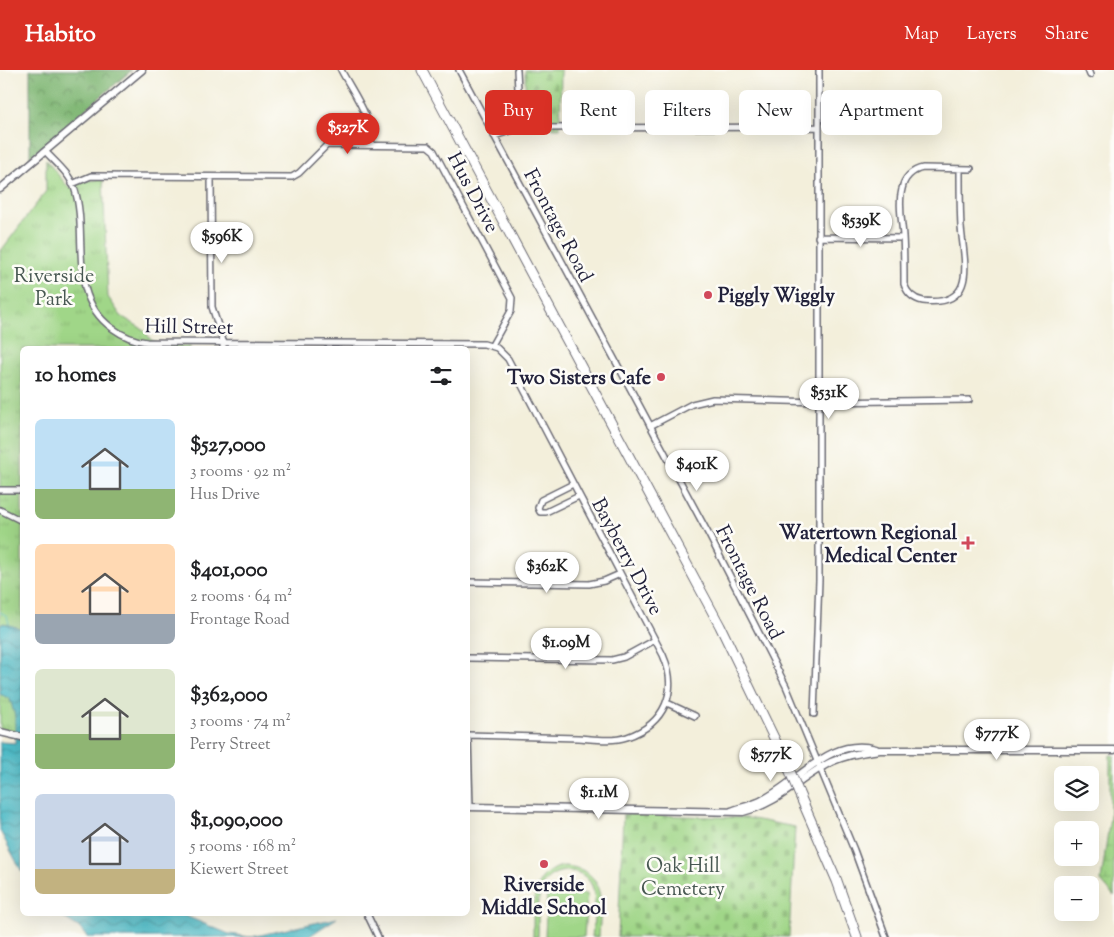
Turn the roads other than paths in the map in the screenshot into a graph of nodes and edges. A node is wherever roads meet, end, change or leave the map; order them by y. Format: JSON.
{"nodes":[{"id":1,"x":142,"y":70,"type":"edge"},
{"id":2,"x":341,"y":70,"type":"edge"},
{"id":3,"x":422,"y":70,"type":"edge"},
{"id":4,"x":459,"y":70,"type":"edge"},
{"id":5,"x":518,"y":70,"type":"edge"},
{"id":6,"x":819,"y":70,"type":"edge"},
{"id":7,"x":519,"y":90,"type":"edge"},
{"id":8,"x":818,"y":127,"type":"junction"},
{"id":9,"x":552,"y":128,"type":"edge"},
{"id":10,"x":497,"y":135,"type":"edge"},
{"id":11,"x":494,"y":136,"type":"junction"},
{"id":12,"x":371,"y":145,"type":"junction"},
{"id":13,"x":45,"y":151,"type":"junction"},
{"id":14,"x":960,"y":169,"type":"junction"},
{"id":15,"x":971,"y":169,"type":"dead end"},
{"id":16,"x":211,"y":177,"type":"junction"},
{"id":17,"x":72,"y":184,"type":"junction"},
{"id":18,"x":0,"y":189,"type":"edge"},
{"id":19,"x":818,"y":237,"type":"junction"},
{"id":20,"x":903,"y":238,"type":"junction"},
{"id":21,"x":223,"y":341,"type":"junction"},
{"id":22,"x":147,"y":342,"type":"junction"},
{"id":23,"x":318,"y":342,"type":"junction"},
{"id":24,"x":492,"y":345,"type":"junction"},
{"id":25,"x":150,"y":346,"type":"edge"},
{"id":26,"x":223,"y":346,"type":"edge"},
{"id":27,"x":318,"y":346,"type":"edge"},
{"id":28,"x":434,"y":346,"type":"edge"},
{"id":29,"x":969,"y":400,"type":"dead end"},
{"id":30,"x":819,"y":402,"type":"junction"},
{"id":31,"x":650,"y":426,"type":"junction"},
{"id":32,"x":573,"y":484,"type":"junction"},
{"id":33,"x":0,"y":490,"type":"edge"},
{"id":34,"x":20,"y":490,"type":"edge"},
{"id":35,"x":579,"y":496,"type":"junction"},
{"id":36,"x":0,"y":510,"type":"edge"},
{"id":37,"x":20,"y":520,"type":"edge"},
{"id":38,"x":620,"y":574,"type":"junction"},
{"id":39,"x":470,"y":582,"type":"edge"},
{"id":40,"x":656,"y":640,"type":"junction"},
{"id":41,"x":470,"y":658,"type":"edge"},
{"id":42,"x":667,"y":703,"type":"junction"},
{"id":43,"x":814,"y":714,"type":"dead end"},
{"id":44,"x":695,"y":716,"type":"dead end"},
{"id":45,"x":0,"y":732,"type":"edge"},
{"id":46,"x":470,"y":735,"type":"edge"},
{"id":47,"x":20,"y":736,"type":"edge"},
{"id":48,"x":1114,"y":750,"type":"edge"},
{"id":49,"x":819,"y":765,"type":"junction"},
{"id":50,"x":470,"y":807,"type":"edge"},
{"id":51,"x":368,"y":916,"type":"edge"},
{"id":52,"x":378,"y":937,"type":"edge"},
{"id":53,"x":857,"y":937,"type":"edge"},
{"id":54,"x":886,"y":937,"type":"edge"}],
"edges":[{"from":1,"to":13,"type":"street"},
{"from":2,"to":12,"type":"street"},
{"from":3,"to":53,"type":"highway","bridge":true},
{"from":4,"to":11,"type":"street","name":"Frontage Road"},
{"from":5,"to":7,"type":"street"},
{"from":6,"to":8,"type":"street"},
{"from":8,"to":9,"type":"street"},
{"from":8,"to":19,"type":"street"},
{"from":10,"to":11,"type":"street"},
{"from":11,"to":31,"type":"street","name":"Frontage Road"},
{"from":12,"to":16,"type":"street","name":"Hus Drive"},
{"from":12,"to":24,"type":"street","name":"Hus Drive"},
{"from":13,"to":17,"type":"street","name":"Hill Street"},
{"from":13,"to":18,"type":"street"},
{"from":14,"to":15,"type":"street"},
{"from":14,"to":20,"type":"street"},
{"from":14,"to":20,"type":"street"},
{"from":16,"to":17,"type":"street","name":"Hus Drive"},
{"from":16,"to":21,"type":"street"},
{"from":17,"to":22,"type":"street","name":"Hill Street"},
{"from":19,"to":20,"type":"street"},
{"from":19,"to":30,"type":"street"},
{"from":21,"to":22,"type":"street","name":"Hill Street"},
{"from":21,"to":23,"type":"street","name":"Hill Street"},
{"from":21,"to":26,"type":"street"},
{"from":22,"to":25,"type":"street"},
{"from":23,"to":27,"type":"street"},
{"from":23,"to":28,"type":"street","name":"Hill Street"},
{"from":24,"to":28,"type":"street"},
{"from":24,"to":32,"type":"street","name":"Bayberry Drive"},
{"from":29,"to":30,"type":"street"},
{"from":30,"to":31,"type":"street"},
{"from":30,"to":43,"type":"street"},
{"from":31,"to":49,"type":"street","name":"Frontage Road"},
{"from":32,"to":35,"type":"street","name":"Bayberry Drive"},
{"from":32,"to":35,"type":"street"},
{"from":33,"to":34,"type":"street"},
{"from":35,"to":38,"type":"street","name":"Bayberry Drive"},
{"from":36,"to":37,"type":"street"},
{"from":38,"to":39,"type":"street"},
{"from":38,"to":40,"type":"street","name":"Bayberry Drive"},
{"from":40,"to":41,"type":"street"},
{"from":40,"to":42,"type":"street","name":"Bayberry Drive"},
{"from":42,"to":44,"type":"street"},
{"from":42,"to":46,"type":"street"},
{"from":45,"to":47,"type":"street"},
{"from":48,"to":49,"type":"street"},
{"from":49,"to":50,"type":"street"},
{"from":49,"to":54,"type":"street","name":"Frontage Road"},
{"from":51,"to":52,"type":"street"}]}
